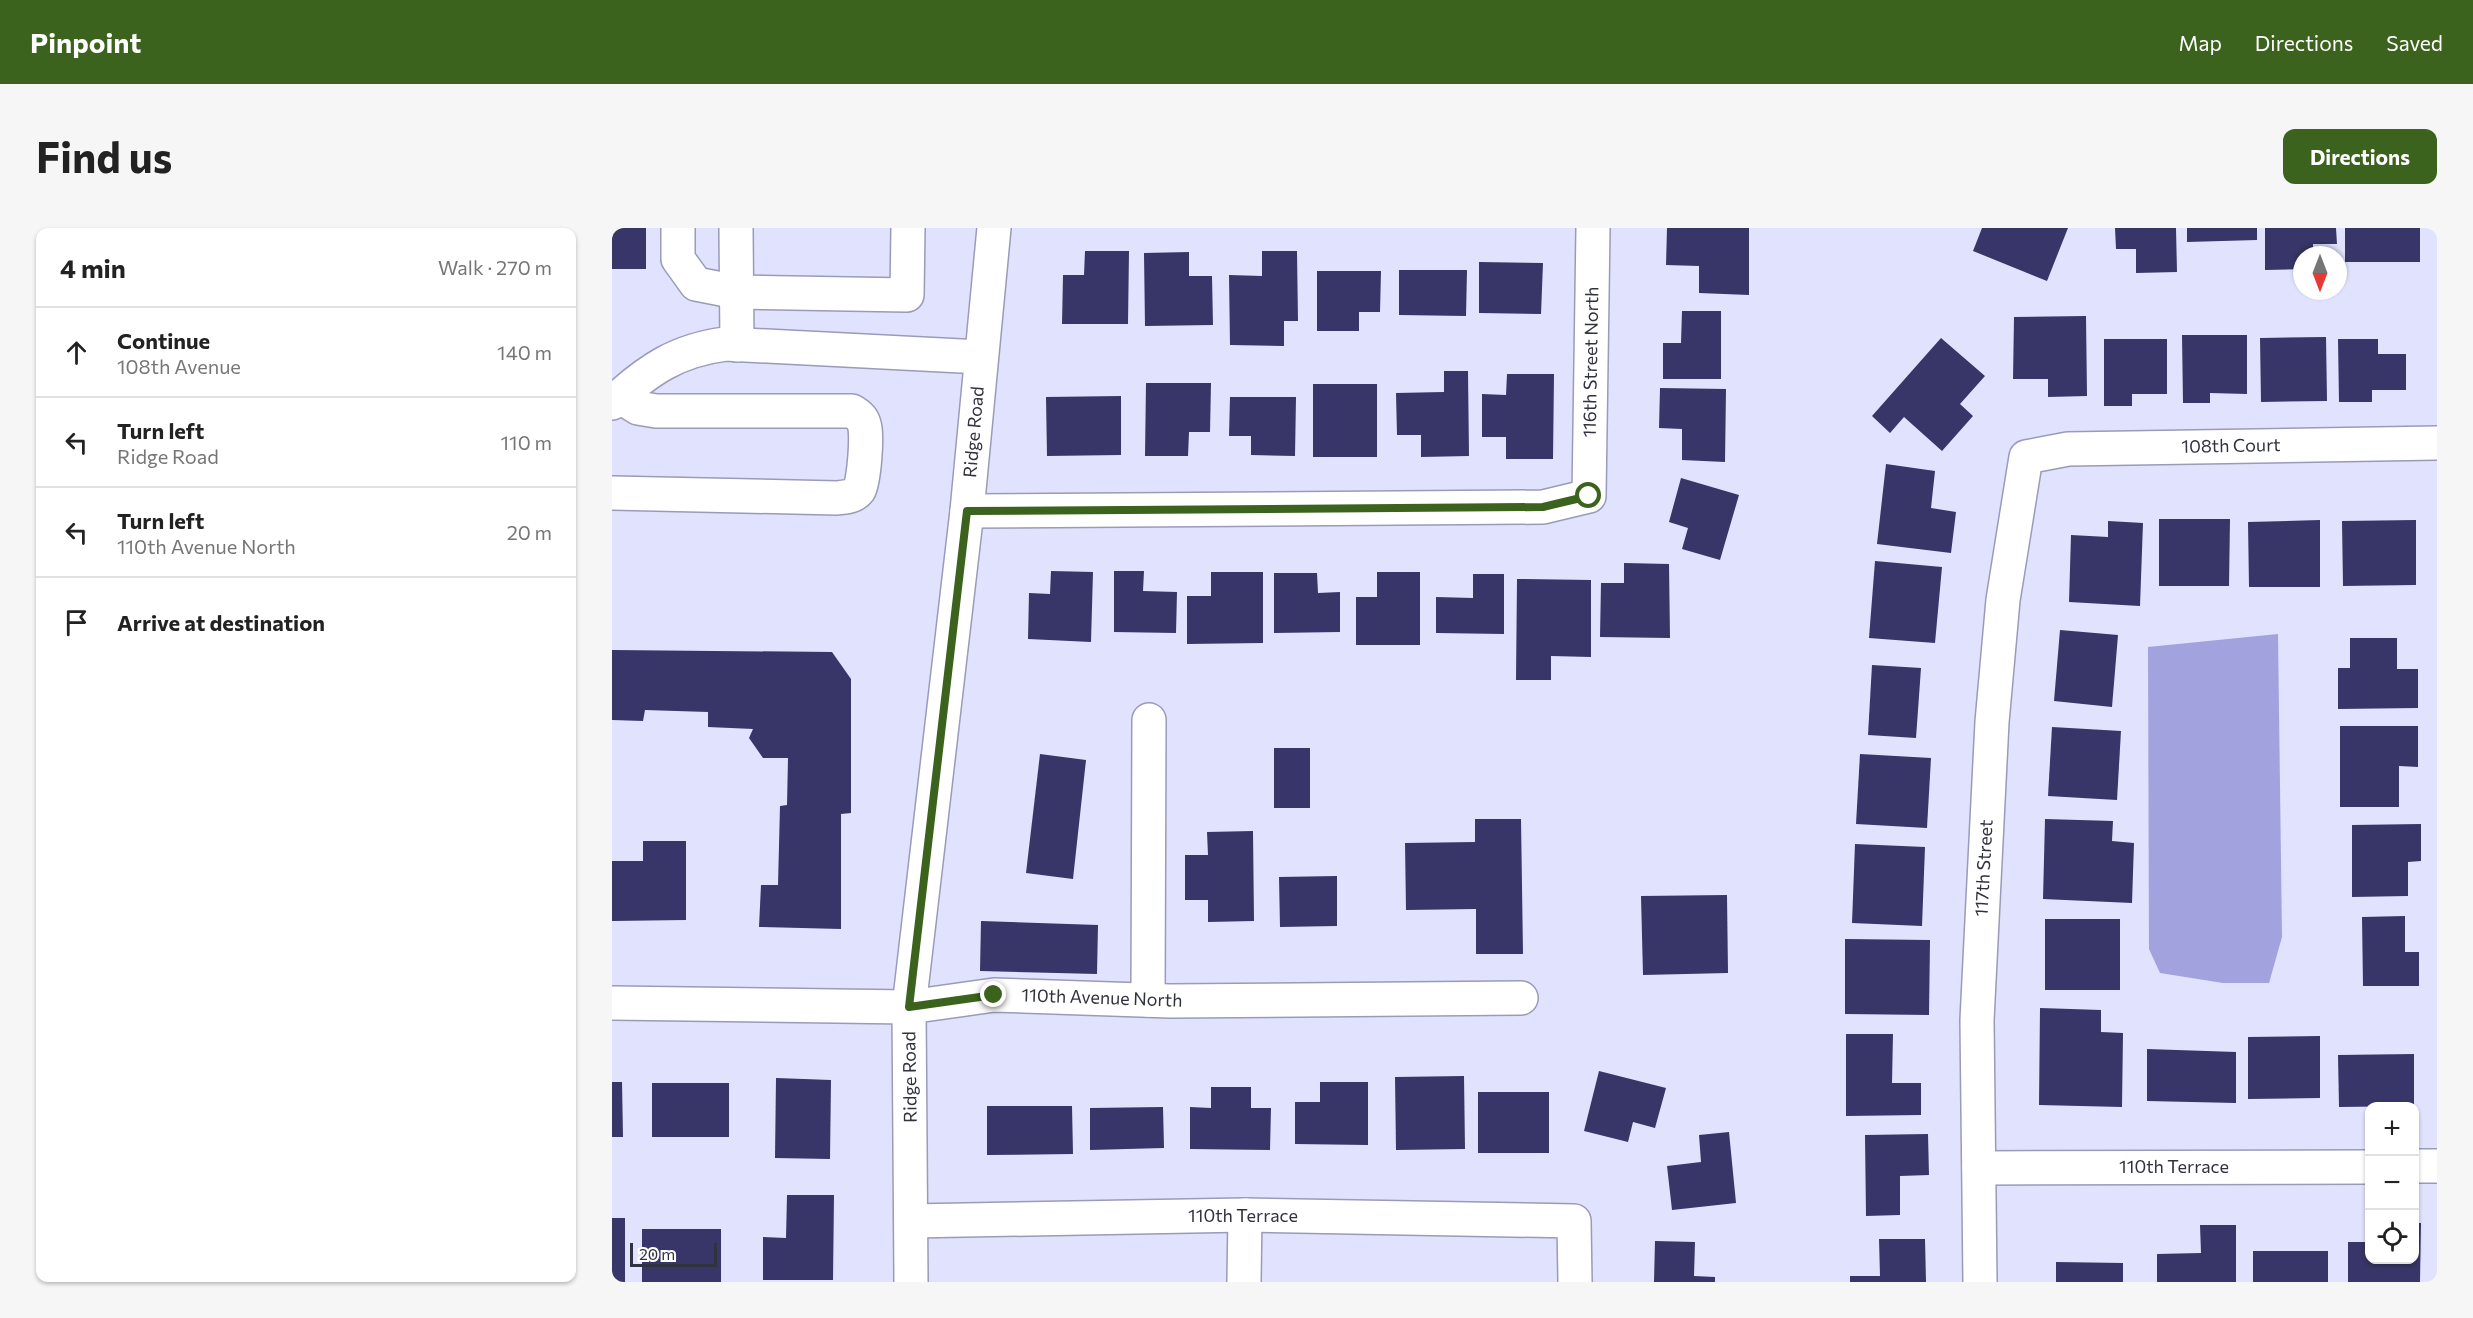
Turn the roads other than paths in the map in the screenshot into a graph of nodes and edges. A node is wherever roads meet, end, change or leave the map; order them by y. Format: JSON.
{"nodes":[{"id":1,"x":678,"y":228,"type":"edge"},
{"id":2,"x":736,"y":228,"type":"edge"},
{"id":3,"x":908,"y":228,"type":"edge"},
{"id":4,"x":994,"y":228,"type":"edge"},
{"id":5,"x":1593,"y":228,"type":"edge"},
{"id":6,"x":737,"y":292,"type":"junction"},
{"id":7,"x":737,"y":345,"type":"junction"},
{"id":8,"x":981,"y":357,"type":"junction"},
{"id":9,"x":616,"y":400,"type":"edge"},
{"id":10,"x":2437,"y":443,"type":"edge"},
{"id":11,"x":2026,"y":457,"type":"joint"},
{"id":12,"x":612,"y":493,"type":"edge"},
{"id":13,"x":967,"y":511,"type":"junction"},
{"id":14,"x":1149,"y":720,"type":"dead end"},
{"id":15,"x":1521,"y":998,"type":"dead end"},
{"id":16,"x":1148,"y":1000,"type":"junction"},
{"id":17,"x":612,"y":1003,"type":"edge"},
{"id":18,"x":909,"y":1007,"type":"junction"},
{"id":19,"x":2419,"y":1166,"type":"edge"},
{"id":20,"x":2437,"y":1166,"type":"edge"},
{"id":21,"x":2365,"y":1167,"type":"edge"},
{"id":22,"x":1979,"y":1168,"type":"junction"},
{"id":23,"x":1245,"y":1215,"type":"junction"},
{"id":24,"x":912,"y":1221,"type":"junction"},
{"id":25,"x":911,"y":1282,"type":"edge"},
{"id":26,"x":1244,"y":1282,"type":"edge"},
{"id":27,"x":1575,"y":1282,"type":"edge"},
{"id":28,"x":1980,"y":1282,"type":"edge"}],
"edges":[{"from":1,"to":6,"type":"street"},
{"from":2,"to":6,"type":"street"},
{"from":3,"to":6,"type":"street"},
{"from":4,"to":8,"type":"street","name":"Ridge Road"},
{"from":5,"to":13,"type":"street","name":"116th Street North"},
{"from":6,"to":7,"type":"street"},
{"from":7,"to":8,"type":"street"},
{"from":7,"to":9,"type":"street"},
{"from":8,"to":13,"type":"street","name":"Ridge Road"},
{"from":9,"to":12,"type":"street"},
{"from":10,"to":11,"type":"street","name":"108th Court"},
{"from":11,"to":22,"type":"street","name":"117th Street"},
{"from":13,"to":18,"type":"street","name":"Ridge Road"},
{"from":14,"to":16,"type":"street"},
{"from":15,"to":16,"type":"street","name":"110th Avenue North"},
{"from":16,"to":18,"type":"street","name":"110th Avenue North"},
{"from":17,"to":18,"type":"street","name":"110th Avenue North"},
{"from":18,"to":24,"type":"street","name":"Ridge Road"},
{"from":19,"to":20,"type":"street"},
{"from":21,"to":22,"type":"street","name":"110th Terrace"},
{"from":22,"to":28,"type":"street","name":"117th Street"},
{"from":23,"to":24,"type":"street","name":"110th Terrace"},
{"from":23,"to":26,"type":"street"},
{"from":23,"to":27,"type":"street","name":"110th Terrace"},
{"from":24,"to":25,"type":"street","name":"Ridge Road"}]}
